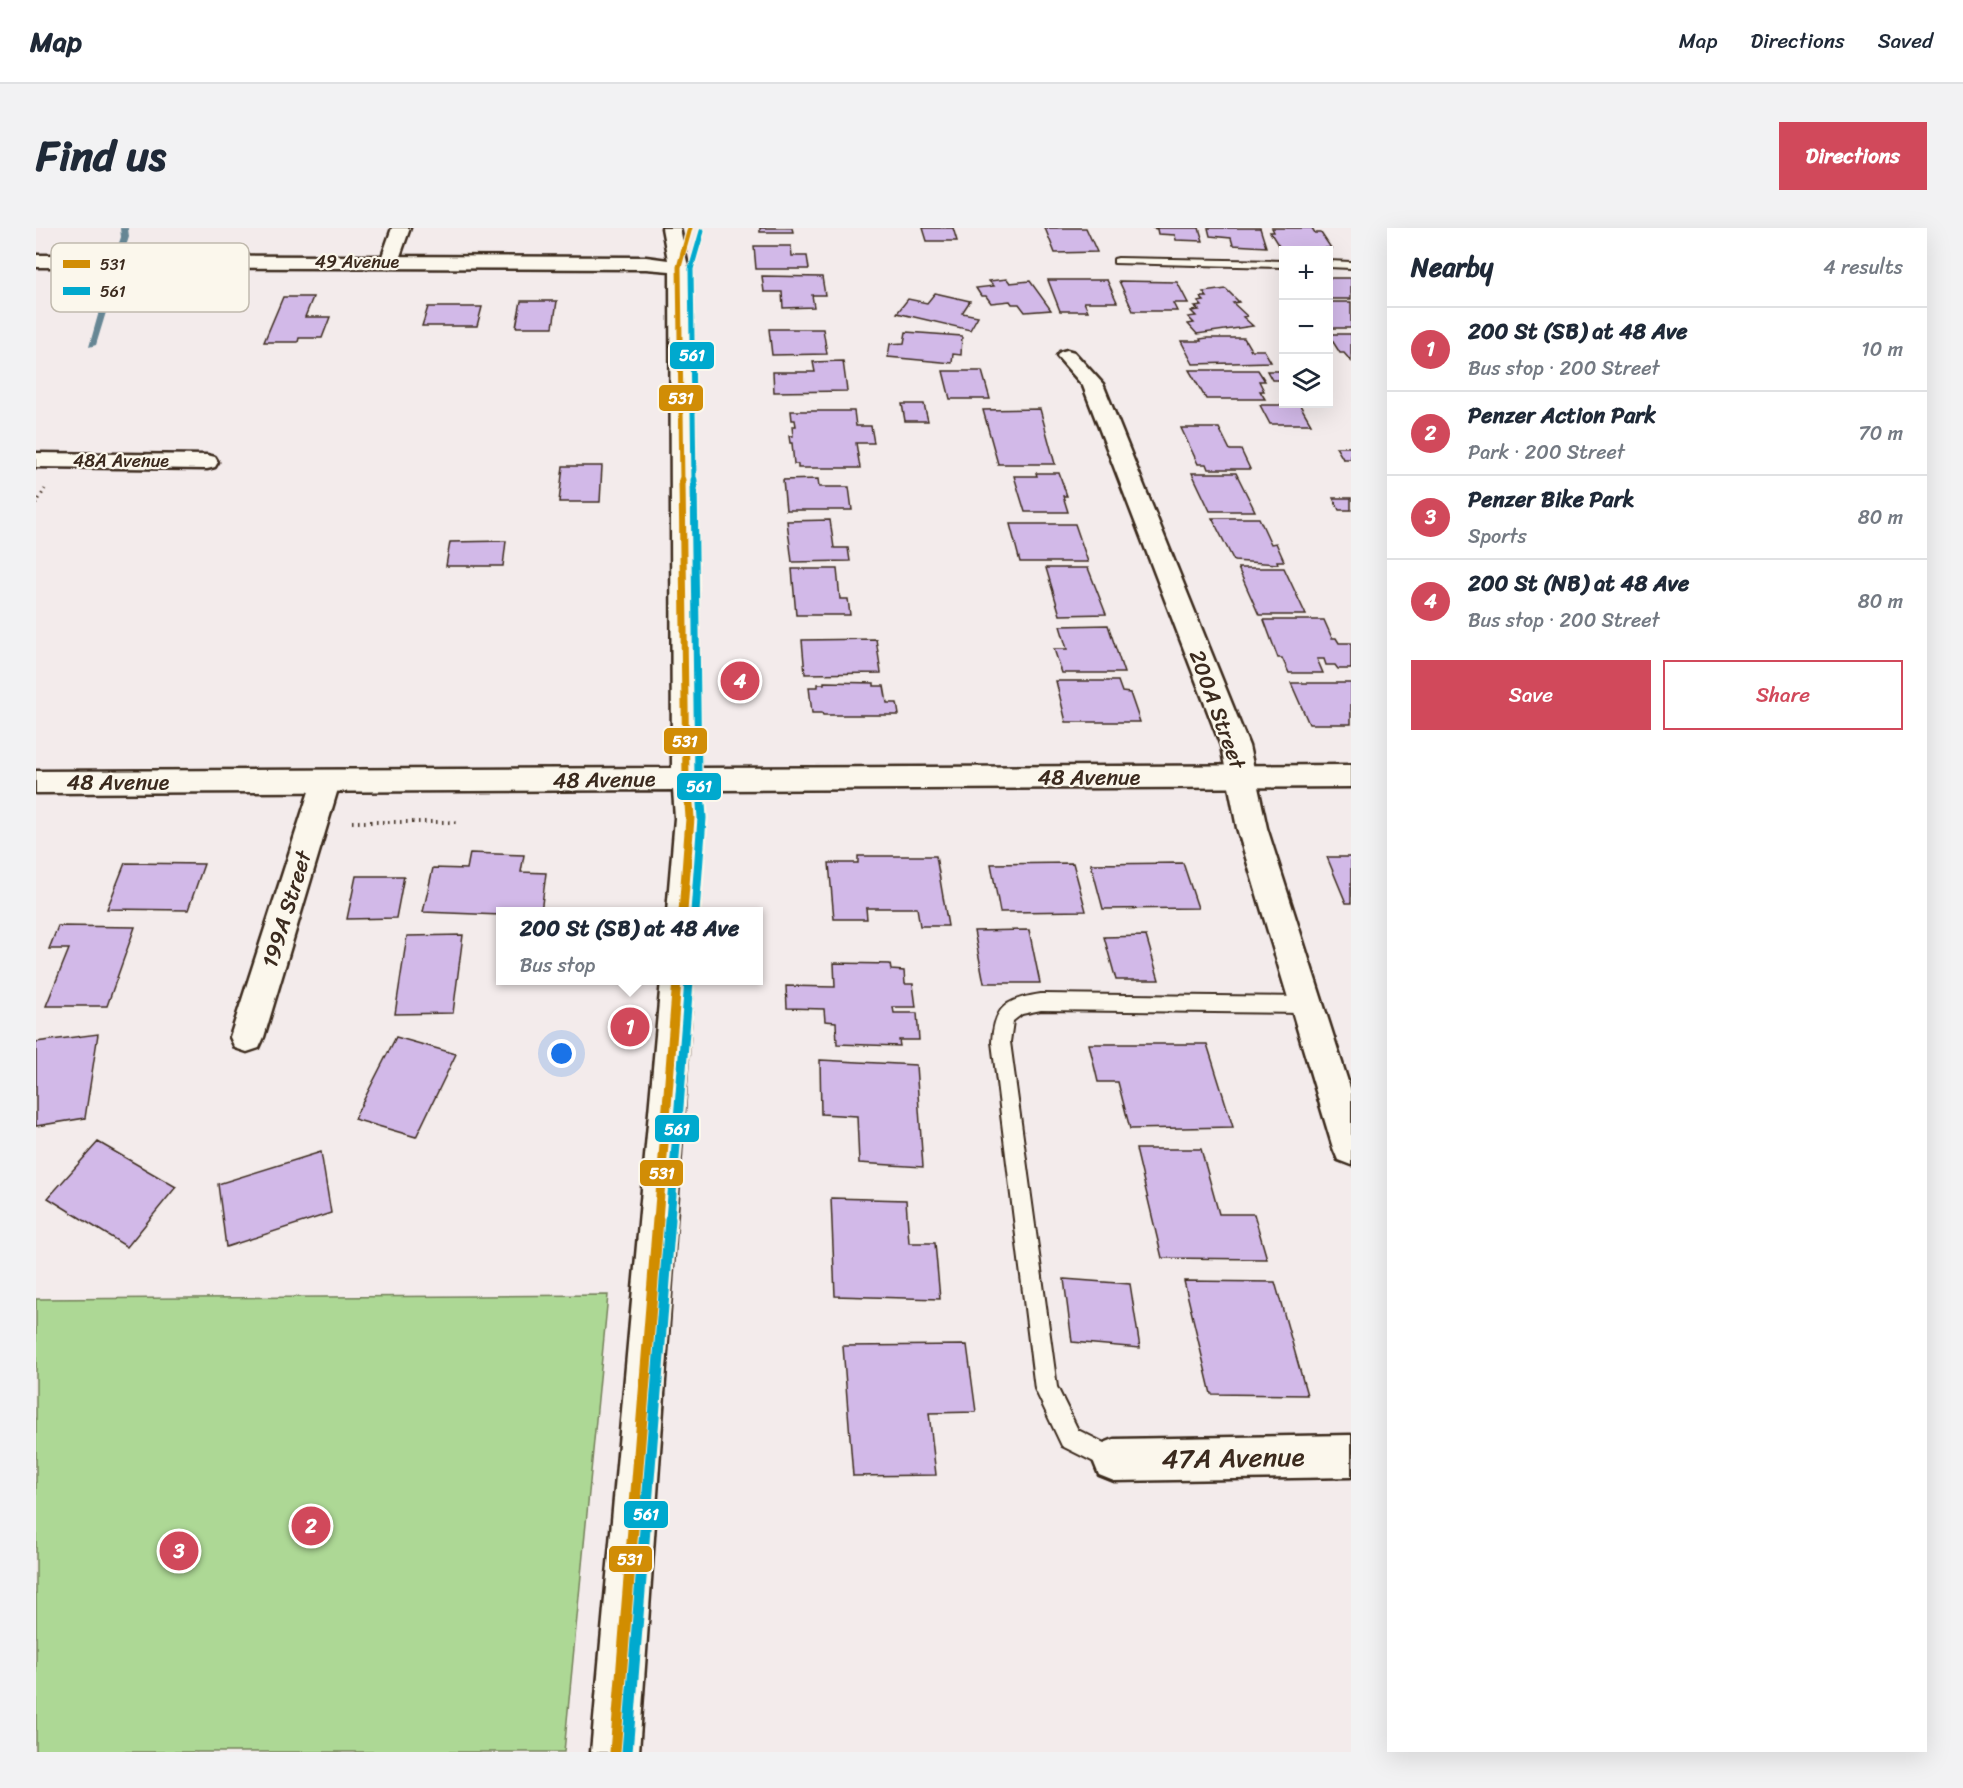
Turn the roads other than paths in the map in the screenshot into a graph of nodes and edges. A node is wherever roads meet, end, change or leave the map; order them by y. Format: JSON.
{"nodes":[{"id":1,"x":401,"y":228,"type":"edge"},
{"id":2,"x":671,"y":228,"type":"edge"},
{"id":3,"x":690,"y":228,"type":"edge"},
{"id":4,"x":36,"y":261,"type":"edge"},
{"id":5,"x":51,"y":261,"type":"edge"},
{"id":6,"x":1118,"y":261,"type":"dead end"},
{"id":7,"x":249,"y":262,"type":"edge"},
{"id":8,"x":389,"y":262,"type":"junction"},
{"id":9,"x":1279,"y":264,"type":"edge"},
{"id":10,"x":1333,"y":264,"type":"edge"},
{"id":11,"x":1351,"y":265,"type":"edge"},
{"id":12,"x":679,"y":267,"type":"junction"},
{"id":13,"x":1067,"y":356,"type":"dead end"},
{"id":14,"x":36,"y":460,"type":"edge"},
{"id":15,"x":207,"y":462,"type":"dead end"},
{"id":16,"x":1242,"y":776,"type":"junction"},
{"id":17,"x":1351,"y":776,"type":"edge"},
{"id":18,"x":686,"y":778,"type":"junction"},
{"id":19,"x":36,"y":782,"type":"edge"},
{"id":20,"x":326,"y":782,"type":"junction"},
{"id":21,"x":683,"y":907,"type":"edge"},
{"id":22,"x":677,"y":985,"type":"edge"},
{"id":23,"x":1307,"y":1005,"type":"junction"},
{"id":24,"x":247,"y":1037,"type":"dead end"},
{"id":25,"x":1351,"y":1148,"type":"edge"},
{"id":26,"x":1351,"y":1456,"type":"edge"},
{"id":27,"x":1114,"y":1460,"type":"joint"},
{"id":28,"x":615,"y":1752,"type":"edge"}],
"edges":[{"from":1,"to":8,"type":"street"},
{"from":2,"to":12,"type":"street"},
{"from":3,"to":12,"type":"street"},
{"from":4,"to":5,"type":"street","name":"49 Avenue"},
{"from":6,"to":9,"type":"lane"},
{"from":7,"to":8,"type":"street","name":"49 Avenue"},
{"from":8,"to":12,"type":"street","name":"49 Avenue"},
{"from":10,"to":11,"type":"lane"},
{"from":12,"to":18,"type":"street"},
{"from":13,"to":16,"type":"street","name":"200A Street"},
{"from":14,"to":15,"type":"street","name":"48A Avenue"},
{"from":16,"to":17,"type":"street","name":"48 Avenue"},
{"from":16,"to":18,"type":"street","name":"48 Avenue"},
{"from":16,"to":23,"type":"street","name":"200A Street"},
{"from":18,"to":20,"type":"street","name":"48 Avenue"},
{"from":18,"to":21,"type":"street"},
{"from":19,"to":20,"type":"street","name":"48 Avenue"},
{"from":20,"to":24,"type":"street","name":"199A Street"},
{"from":22,"to":28,"type":"street"},
{"from":23,"to":25,"type":"street","name":"200A Street"},
{"from":23,"to":27,"type":"lane"},
{"from":26,"to":27,"type":"street","name":"47A Avenue"}]}
